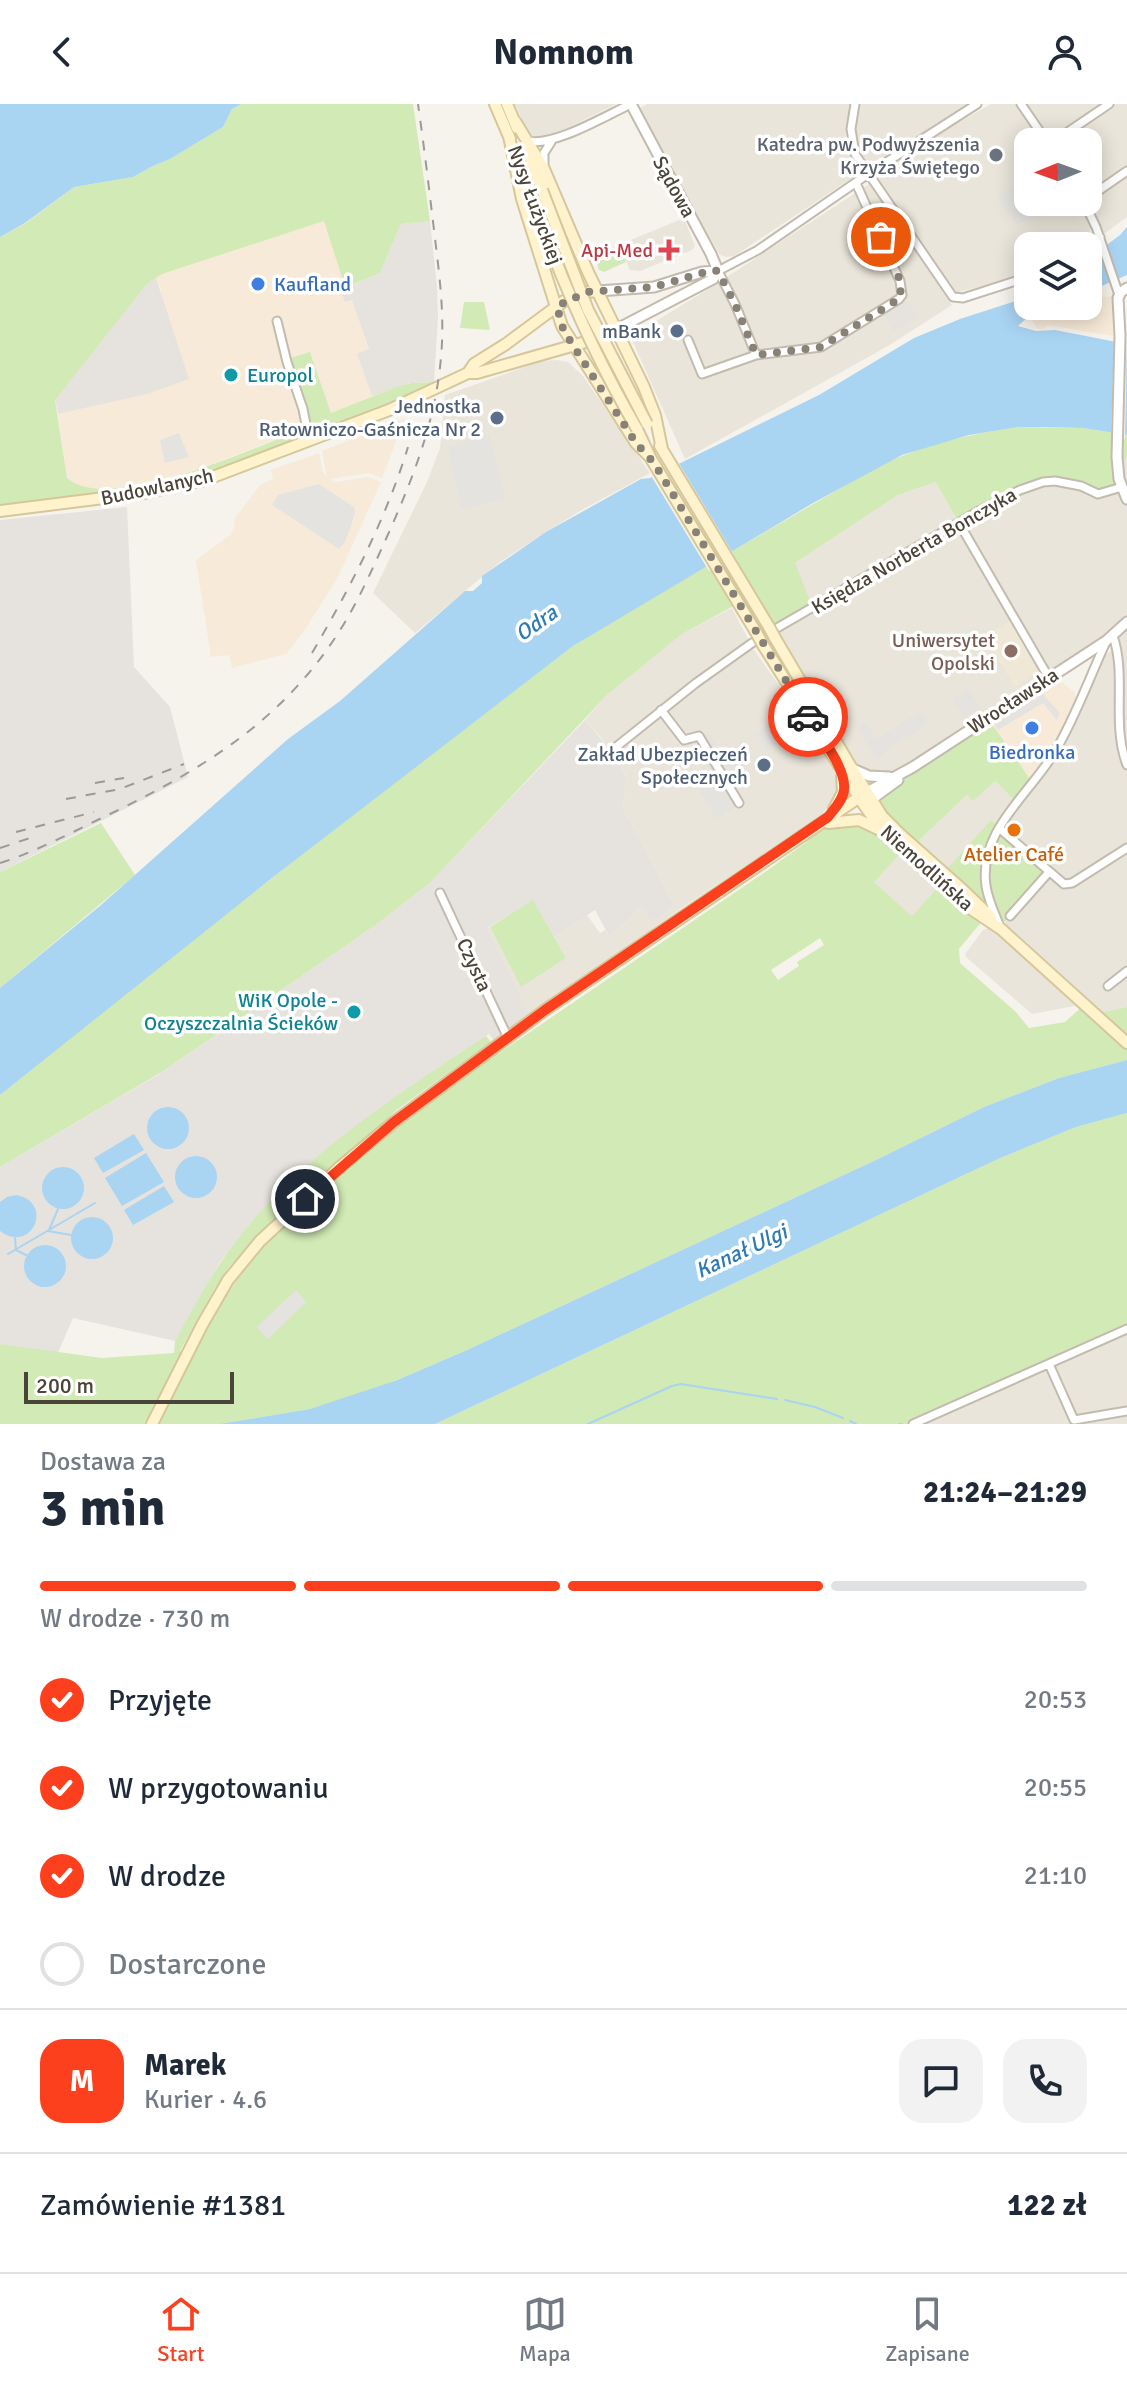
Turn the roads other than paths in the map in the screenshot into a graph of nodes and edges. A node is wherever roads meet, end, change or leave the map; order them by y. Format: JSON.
{"nodes":[{"id":1,"x":495,"y":104,"type":"edge"},
{"id":2,"x":507,"y":104,"type":"edge"},
{"id":3,"x":630,"y":104,"type":"edge"},
{"id":4,"x":855,"y":104,"type":"edge"},
{"id":5,"x":977,"y":104,"type":"edge"},
{"id":6,"x":1021,"y":104,"type":"edge"},
{"id":7,"x":1109,"y":104,"type":"edge"},
{"id":8,"x":515,"y":121,"type":"junction"},
{"id":9,"x":1037,"y":128,"type":"edge"},
{"id":10,"x":1074,"y":128,"type":"edge"},
{"id":11,"x":509,"y":136,"type":"junction"},
{"id":12,"x":552,"y":140,"type":"junction"},
{"id":13,"x":528,"y":141,"type":"junction"},
{"id":14,"x":544,"y":169,"type":"junction"},
{"id":15,"x":1127,"y":171,"type":"edge"},
{"id":16,"x":868,"y":174,"type":"junction"},
{"id":17,"x":856,"y":183,"type":"junction"},
{"id":18,"x":1102,"y":189,"type":"edge"},
{"id":19,"x":537,"y":194,"type":"junction"},
{"id":20,"x":1102,"y":243,"type":"edge"},
{"id":21,"x":718,"y":271,"type":"junction"},
{"id":22,"x":1014,"y":282,"type":"edge"},
{"id":23,"x":598,"y":291,"type":"junction"},
{"id":24,"x":1123,"y":291,"type":"edge"},
{"id":25,"x":557,"y":306,"type":"junction"},
{"id":26,"x":277,"y":321,"type":"dead end"},
{"id":27,"x":615,"y":330,"type":"junction"},
{"id":28,"x":688,"y":340,"type":"dead end"},
{"id":29,"x":573,"y":344,"type":"junction"},
{"id":30,"x":756,"y":355,"type":"junction"},
{"id":31,"x":468,"y":373,"type":"junction"},
{"id":32,"x":641,"y":434,"type":"junction"},
{"id":33,"x":309,"y":440,"type":"junction"},
{"id":34,"x":662,"y":449,"type":"junction"},
{"id":35,"x":1122,"y":487,"type":"junction"},
{"id":36,"x":1127,"y":499,"type":"edge"},
{"id":37,"x":0,"y":511,"type":"edge"},
{"id":38,"x":959,"y":523,"type":"junction"},
{"id":39,"x":1127,"y":622,"type":"edge"},
{"id":40,"x":774,"y":631,"type":"junction"},
{"id":41,"x":1110,"y":638,"type":"junction"},
{"id":42,"x":757,"y":641,"type":"junction"},
{"id":43,"x":1049,"y":678,"type":"junction"},
{"id":44,"x":661,"y":710,"type":"junction"},
{"id":45,"x":611,"y":751,"type":"dead end"},
{"id":46,"x":835,"y":760,"type":"junction"},
{"id":47,"x":1127,"y":765,"type":"edge"},
{"id":48,"x":851,"y":767,"type":"junction"},
{"id":49,"x":913,"y":767,"type":"junction"},
{"id":50,"x":896,"y":776,"type":"junction"},
{"id":51,"x":865,"y":798,"type":"junction"},
{"id":52,"x":739,"y":803,"type":"dead end"},
{"id":53,"x":825,"y":822,"type":"junction"},
{"id":54,"x":999,"y":828,"type":"junction"},
{"id":55,"x":888,"y":835,"type":"junction"},
{"id":56,"x":1127,"y":848,"type":"edge"},
{"id":57,"x":1049,"y":872,"type":"junction"},
{"id":58,"x":987,"y":888,"type":"junction"},
{"id":59,"x":440,"y":893,"type":"dead end"},
{"id":60,"x":973,"y":900,"type":"junction"},
{"id":61,"x":1010,"y":916,"type":"dead end"},
{"id":62,"x":999,"y":927,"type":"junction"},
{"id":63,"x":1127,"y":971,"type":"edge"},
{"id":64,"x":1108,"y":986,"type":"dead end"},
{"id":65,"x":508,"y":1038,"type":"junction"},
{"id":66,"x":1127,"y":1043,"type":"edge"},
{"id":67,"x":1127,"y":1329,"type":"edge"},
{"id":68,"x":1049,"y":1364,"type":"junction"},
{"id":69,"x":1127,"y":1411,"type":"edge"},
{"id":70,"x":1074,"y":1422,"type":"edge"},
{"id":71,"x":152,"y":1424,"type":"edge"},
{"id":72,"x":913,"y":1424,"type":"edge"}],
"edges":[{"from":1,"to":11,"type":"main road","name":"Nysy Łużyckiej"},
{"from":2,"to":8,"type":"main road","name":"Nysy Łużyckiej"},
{"from":3,"to":12,"type":"street"},
{"from":3,"to":21,"type":"street","name":"Sądowa"},
{"from":4,"to":16,"type":"street"},
{"from":5,"to":16,"type":"street"},
{"from":6,"to":9,"type":"street"},
{"from":7,"to":10,"type":"street"},
{"from":8,"to":13,"type":"main road"},
{"from":8,"to":19,"type":"main road","name":"Nysy Łużyckiej"},
{"from":11,"to":19,"type":"main road","name":"Nysy Łużyckiej"},
{"from":11,"to":25,"type":"main road"},
{"from":12,"to":13,"type":"street"},
{"from":12,"to":14,"type":"street"},
{"from":13,"to":14,"type":"main road"},
{"from":14,"to":23,"type":"main road"},
{"from":15,"to":18,"type":"street"},
{"from":16,"to":17,"type":"street"},
{"from":16,"to":22,"type":"street"},
{"from":17,"to":21,"type":"street"},
{"from":17,"to":30,"type":"street"},
{"from":19,"to":32,"type":"main road","name":"Nysy Łużyckiej","bridge":true},
{"from":20,"to":24,"type":"street"},
{"from":21,"to":23,"type":"street"},
{"from":21,"to":27,"type":"street"},
{"from":21,"to":30,"type":"street"},
{"from":23,"to":25,"type":"main road","name":"Budowlanych"},
{"from":23,"to":27,"type":"main road"},
{"from":24,"to":35,"type":"street"},
{"from":25,"to":29,"type":"main road"},
{"from":25,"to":31,"type":"main road","name":"Budowlanych"},
{"from":26,"to":33,"type":"street"},
{"from":27,"to":29,"type":"main road","name":"Budowlanych"},
{"from":27,"to":34,"type":"main road"},
{"from":28,"to":30,"type":"street"},
{"from":29,"to":31,"type":"main road","name":"Budowlanych"},
{"from":29,"to":32,"type":"main road"},
{"from":31,"to":33,"type":"main road","name":"Budowlanych"},
{"from":32,"to":34,"type":"main road","name":"Nysy Łużyckiej"},
{"from":32,"to":42,"type":"main road","name":"Nysy Łużyckiej"},
{"from":33,"to":37,"type":"main road","name":"Budowlanych"},
{"from":34,"to":40,"type":"main road","name":"Nysy Łużyckiej"},
{"from":35,"to":36,"type":"street"},
{"from":35,"to":38,"type":"street","name":"Księdza Norberta Bonczyka"},
{"from":38,"to":40,"type":"street","name":"Księdza Norberta Bonczyka"},
{"from":38,"to":43,"type":"street"},
{"from":39,"to":41,"type":"street","name":"Wrocławska"},
{"from":40,"to":48,"type":"main road","name":"Nysy Łużyckiej"},
{"from":41,"to":43,"type":"street","name":"Wrocławska"},
{"from":41,"to":47,"type":"street"},
{"from":41,"to":54,"type":"street"},
{"from":42,"to":44,"type":"street"},
{"from":42,"to":46,"type":"main road","name":"Nysy Łużyckiej"},
{"from":43,"to":49,"type":"street","name":"Wrocławska"},
{"from":44,"to":45,"type":"street"},
{"from":44,"to":52,"type":"street"},
{"from":46,"to":51,"type":"main road","name":"Nysy Łużyckiej"},
{"from":46,"to":53,"type":"main road"},
{"from":48,"to":50,"type":"street"},
{"from":48,"to":51,"type":"main road","name":"Nysy Łużyckiej"},
{"from":49,"to":50,"type":"street","name":"Wrocławska"},
{"from":49,"to":51,"type":"street","name":"Wrocławska"},
{"from":50,"to":51,"type":"street","name":"Wrocławska"},
{"from":51,"to":53,"type":"main road","name":"Wrocławska"},
{"from":51,"to":55,"type":"main road","name":"Niemodlińska"},
{"from":51,"to":60,"type":"main road","name":"Niemodlińska"},
{"from":53,"to":55,"type":"main road"},
{"from":53,"to":65,"type":"main road","name":"Wrocławska"},
{"from":54,"to":57,"type":"street"},
{"from":54,"to":58,"type":"street"},
{"from":55,"to":62,"type":"main road","name":"Niemodlińska"},
{"from":56,"to":57,"type":"street"},
{"from":57,"to":61,"type":"street"},
{"from":58,"to":60,"type":"street"},
{"from":58,"to":62,"type":"street"},
{"from":59,"to":65,"type":"street","name":"Czysta"},
{"from":60,"to":62,"type":"main road","name":"Niemodlińska"},
{"from":62,"to":66,"type":"main road","name":"Niemodlińska"},
{"from":63,"to":64,"type":"street"},
{"from":65,"to":71,"type":"main road","name":"Wrocławska"},
{"from":67,"to":68,"type":"street"},
{"from":68,"to":70,"type":"street"},
{"from":68,"to":72,"type":"street"},
{"from":69,"to":70,"type":"street"}]}
